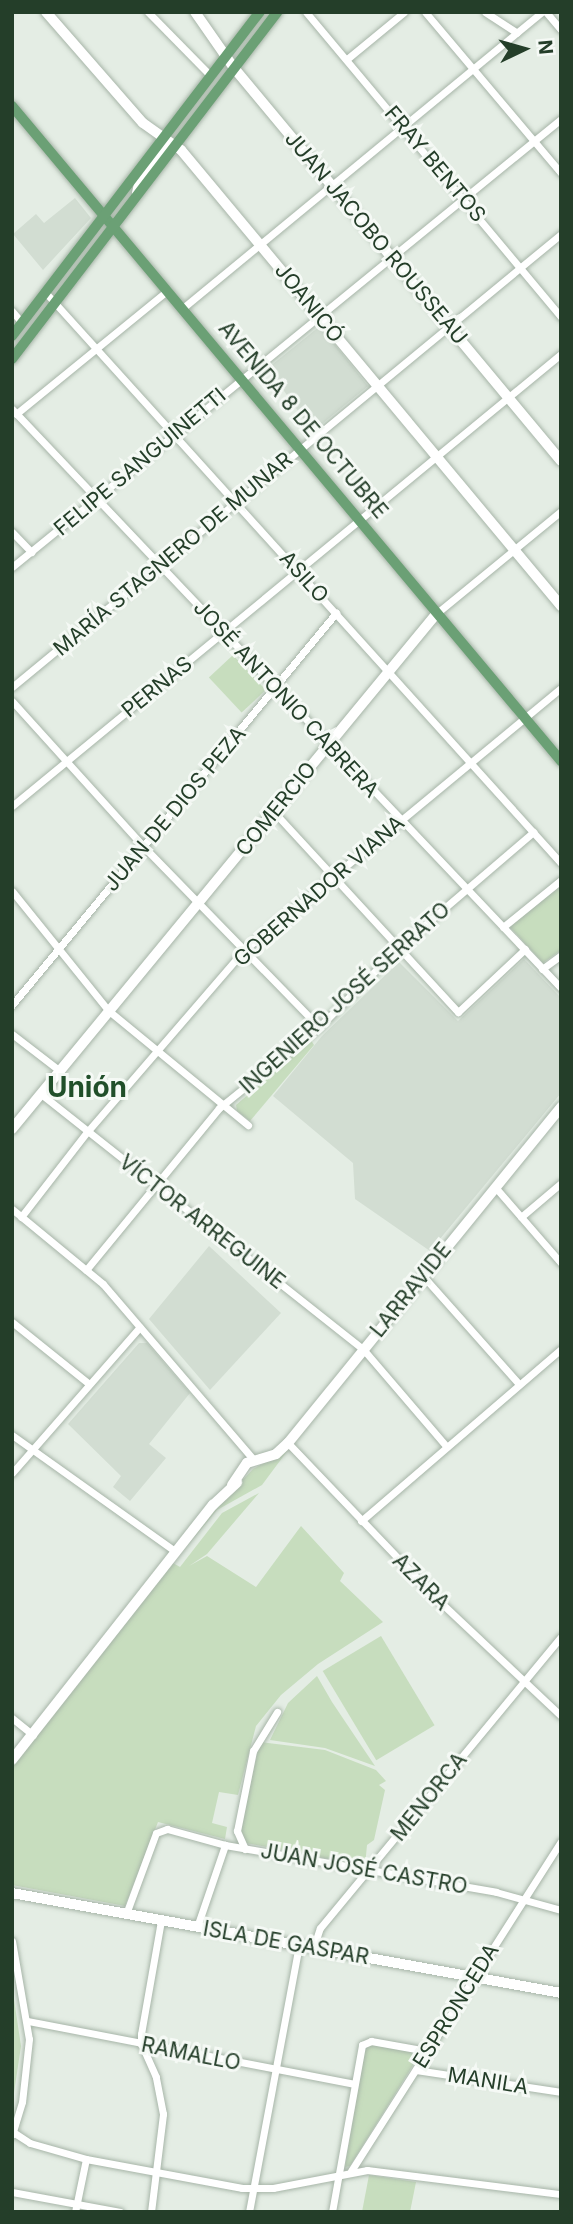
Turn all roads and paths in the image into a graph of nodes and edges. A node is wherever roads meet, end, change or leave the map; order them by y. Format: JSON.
{"nodes":[{"id":1,"x":46,"y":12,"type":"edge"},
{"id":2,"x":148,"y":12,"type":"edge"},
{"id":3,"x":195,"y":12,"type":"edge"},
{"id":4,"x":260,"y":12,"type":"edge"},
{"id":5,"x":266,"y":12,"type":"edge"},
{"id":6,"x":276,"y":12,"type":"edge"},
{"id":7,"x":306,"y":12,"type":"edge"},
{"id":8,"x":404,"y":12,"type":"edge"},
{"id":9,"x":425,"y":12,"type":"edge"},
{"id":10,"x":485,"y":12,"type":"edge"},
{"id":11,"x":544,"y":12,"type":"edge"},
{"id":12,"x":561,"y":30,"type":"edge"},
{"id":13,"x":517,"y":33,"type":"junction"},
{"id":14,"x":226,"y":57,"type":"junction"},
{"id":15,"x":347,"y":59,"type":"junction"},
{"id":16,"x":234,"y":68,"type":"junction"},
{"id":17,"x":475,"y":71,"type":"junction"},
{"id":18,"x":211,"y":76,"type":"junction"},
{"id":19,"x":12,"y":106,"type":"edge"},
{"id":20,"x":561,"y":119,"type":"edge"},
{"id":21,"x":403,"y":125,"type":"junction"},
{"id":22,"x":163,"y":139,"type":"junction"},
{"id":23,"x":535,"y":140,"type":"junction"},
{"id":24,"x":174,"y":145,"type":"junction"},
{"id":25,"x":561,"y":173,"type":"edge"},
{"id":26,"x":331,"y":185,"type":"junction"},
{"id":27,"x":137,"y":193,"type":"junction"},
{"id":28,"x":463,"y":198,"type":"junction"},
{"id":29,"x":105,"y":212,"type":"junction"},
{"id":30,"x":114,"y":224,"type":"junction"},
{"id":31,"x":561,"y":234,"type":"edge"},
{"id":32,"x":260,"y":243,"type":"junction"},
{"id":33,"x":391,"y":257,"type":"junction"},
{"id":34,"x":520,"y":267,"type":"junction"},
{"id":35,"x":170,"y":289,"type":"junction"},
{"id":36,"x":45,"y":292,"type":"junction"},
{"id":37,"x":54,"y":303,"type":"junction"},
{"id":38,"x":184,"y":307,"type":"junction"},
{"id":39,"x":12,"y":311,"type":"edge"},
{"id":40,"x":319,"y":316,"type":"junction"},
{"id":41,"x":561,"y":317,"type":"edge"},
{"id":42,"x":449,"y":326,"type":"junction"},
{"id":43,"x":17,"y":329,"type":"edge"},
{"id":44,"x":12,"y":346,"type":"edge"},
{"id":45,"x":96,"y":347,"type":"junction"},
{"id":46,"x":561,"y":355,"type":"edge"},
{"id":47,"x":12,"y":359,"type":"edge"},
{"id":48,"x":241,"y":377,"type":"junction"},
{"id":49,"x":377,"y":386,"type":"junction"},
{"id":50,"x":509,"y":398,"type":"junction"},
{"id":51,"x":14,"y":411,"type":"edge"},
{"id":52,"x":174,"y":434,"type":"junction"},
{"id":53,"x":300,"y":449,"type":"junction"},
{"id":54,"x":436,"y":457,"type":"junction"},
{"id":55,"x":561,"y":461,"type":"edge"},
{"id":56,"x":97,"y":498,"type":"junction"},
{"id":57,"x":236,"y":503,"type":"junction"},
{"id":58,"x":561,"y":511,"type":"edge"},
{"id":59,"x":362,"y":520,"type":"junction"},
{"id":60,"x":12,"y":532,"type":"edge"},
{"id":61,"x":513,"y":550,"type":"junction"},
{"id":62,"x":31,"y":552,"type":"junction"},
{"id":63,"x":161,"y":566,"type":"junction"},
{"id":64,"x":12,"y":567,"type":"edge"},
{"id":65,"x":299,"y":571,"type":"junction"},
{"id":66,"x":561,"y":606,"type":"edge"},
{"id":67,"x":336,"y":613,"type":"junction"},
{"id":68,"x":437,"y":613,"type":"junction"},
{"id":69,"x":225,"y":632,"type":"junction"},
{"id":70,"x":389,"y":671,"type":"junction"},
{"id":71,"x":12,"y":687,"type":"edge"},
{"id":72,"x":277,"y":688,"type":"junction"},
{"id":73,"x":561,"y":688,"type":"edge"},
{"id":74,"x":12,"y":701,"type":"edge"},
{"id":75,"x":525,"y":717,"type":"junction"},
{"id":76,"x":329,"y":744,"type":"junction"},
{"id":77,"x":67,"y":761,"type":"junction"},
{"id":78,"x":561,"y":761,"type":"edge"},
{"id":79,"x":471,"y":762,"type":"junction"},
{"id":80,"x":12,"y":806,"type":"edge"},
{"id":81,"x":274,"y":812,"type":"junction"},
{"id":82,"x":402,"y":820,"type":"junction"},
{"id":83,"x":533,"y":832,"type":"junction"},
{"id":84,"x":143,"y":846,"type":"junction"},
{"id":85,"x":561,"y":863,"type":"edge"},
{"id":86,"x":336,"y":877,"type":"junction"},
{"id":87,"x":561,"y":880,"type":"edge"},
{"id":88,"x":467,"y":888,"type":"junction"},
{"id":89,"x":12,"y":891,"type":"edge"},
{"id":90,"x":199,"y":904,"type":"junction"},
{"id":91,"x":503,"y":927,"type":"junction"},
{"id":92,"x":399,"y":947,"type":"junction"},
{"id":93,"x":59,"y":948,"type":"junction"},
{"id":94,"x":525,"y":949,"type":"junction"},
{"id":95,"x":243,"y":951,"type":"junction"},
{"id":96,"x":561,"y":955,"type":"edge"},
{"id":97,"x":542,"y":969,"type":"junction"},
{"id":98,"x":561,"y":988,"type":"edge"},
{"id":99,"x":12,"y":1005,"type":"edge"},
{"id":100,"x":109,"y":1012,"type":"junction"},
{"id":101,"x":319,"y":1027,"type":"junction"},
{"id":102,"x":12,"y":1034,"type":"edge"},
{"id":103,"x":156,"y":1050,"type":"junction"},
{"id":104,"x":60,"y":1071,"type":"junction"},
{"id":105,"x":41,"y":1094,"type":"junction"},
{"id":106,"x":223,"y":1105,"type":"junction"},
{"id":107,"x":559,"y":1115,"type":"edge"},
{"id":108,"x":248,"y":1125,"type":"dead end"},
{"id":109,"x":12,"y":1129,"type":"edge"},
{"id":110,"x":87,"y":1132,"type":"junction"},
{"id":111,"x":561,"y":1183,"type":"edge"},
{"id":112,"x":154,"y":1186,"type":"junction"},
{"id":113,"x":495,"y":1187,"type":"junction"},
{"id":114,"x":12,"y":1209,"type":"edge"},
{"id":115,"x":21,"y":1216,"type":"junction"},
{"id":116,"x":521,"y":1217,"type":"junction"},
{"id":117,"x":561,"y":1263,"type":"edge"},
{"id":118,"x":86,"y":1270,"type":"junction"},
{"id":119,"x":423,"y":1276,"type":"junction"},
{"id":120,"x":12,"y":1322,"type":"edge"},
{"id":121,"x":140,"y":1327,"type":"junction"},
{"id":122,"x":363,"y":1349,"type":"junction"},
{"id":123,"x":561,"y":1349,"type":"edge"},
{"id":124,"x":89,"y":1384,"type":"junction"},
{"id":125,"x":519,"y":1384,"type":"junction"},
{"id":126,"x":12,"y":1435,"type":"edge"},
{"id":127,"x":288,"y":1443,"type":"junction"},
{"id":128,"x":446,"y":1446,"type":"junction"},
{"id":129,"x":32,"y":1450,"type":"junction"},
{"id":130,"x":254,"y":1460,"type":"junction"},
{"id":131,"x":12,"y":1473,"type":"edge"},
{"id":132,"x":361,"y":1521,"type":"junction"},
{"id":133,"x":176,"y":1552,"type":"junction"},
{"id":134,"x":561,"y":1637,"type":"edge"},
{"id":135,"x":525,"y":1682,"type":"junction"},
{"id":136,"x":277,"y":1712,"type":"dead end"},
{"id":137,"x":561,"y":1716,"type":"edge"},
{"id":138,"x":12,"y":1718,"type":"edge"},
{"id":139,"x":33,"y":1735,"type":"junction"},
{"id":140,"x":12,"y":1760,"type":"edge"},
{"id":141,"x":561,"y":1841,"type":"edge"},
{"id":142,"x":225,"y":1845,"type":"junction"},
{"id":143,"x":246,"y":1849,"type":"junction"},
{"id":144,"x":369,"y":1871,"type":"junction"},
{"id":145,"x":12,"y":1893,"type":"edge"},
{"id":146,"x":523,"y":1901,"type":"junction"},
{"id":147,"x":561,"y":1910,"type":"edge"},
{"id":148,"x":126,"y":1914,"type":"junction"},
{"id":149,"x":161,"y":1920,"type":"junction"},
{"id":150,"x":197,"y":1927,"type":"junction"},
{"id":151,"x":12,"y":1941,"type":"edge"},
{"id":152,"x":299,"y":1946,"type":"junction"},
{"id":153,"x":313,"y":1949,"type":"junction"},
{"id":154,"x":474,"y":1977,"type":"junction"},
{"id":155,"x":561,"y":1993,"type":"edge"},
{"id":156,"x":28,"y":2021,"type":"junction"},
{"id":157,"x":141,"y":2044,"type":"junction"},
{"id":158,"x":427,"y":2051,"type":"junction"},
{"id":159,"x":276,"y":2070,"type":"junction"},
{"id":160,"x":416,"y":2070,"type":"junction"},
{"id":161,"x":354,"y":2084,"type":"junction"},
{"id":162,"x":561,"y":2092,"type":"edge"},
{"id":163,"x":13,"y":2133,"type":"edge"},
{"id":164,"x":86,"y":2159,"type":"junction"},
{"id":165,"x":156,"y":2171,"type":"junction"},
{"id":166,"x":351,"y":2171,"type":"junction"},
{"id":167,"x":340,"y":2173,"type":"junction"},
{"id":168,"x":254,"y":2189,"type":"junction"},
{"id":169,"x":12,"y":2192,"type":"edge"},
{"id":170,"x":561,"y":2194,"type":"edge"},
{"id":171,"x":76,"y":2208,"type":"edge"},
{"id":172,"x":120,"y":2212,"type":"edge"},
{"id":173,"x":152,"y":2212,"type":"edge"},
{"id":174,"x":249,"y":2212,"type":"edge"},
{"id":175,"x":332,"y":2212,"type":"edge"}],
"edges":[{"from":1,"to":22,"type":"street","name":"JOANICÓ"},
{"from":2,"to":18,"type":"street"},
{"from":3,"to":14,"type":"street","name":"JUAN JACOBO ROUSSEAU"},
{"from":4,"to":14,"type":"main road"},
{"from":5,"to":16,"type":"main road"},
{"from":6,"to":16,"type":"main road"},
{"from":7,"to":15,"type":"street","name":"FRAY BENTOS"},
{"from":8,"to":15,"type":"street"},
{"from":9,"to":17,"type":"street"},
{"from":10,"to":13,"type":"street"},
{"from":11,"to":12,"type":"street"},
{"from":11,"to":13,"type":"street"},
{"from":13,"to":17,"type":"street"},
{"from":14,"to":16,"type":"street","name":"JUAN JACOBO ROUSSEAU"},
{"from":14,"to":18,"type":"main road"},
{"from":15,"to":21,"type":"street","name":"FRAY BENTOS"},
{"from":16,"to":24,"type":"main road"},
{"from":16,"to":26,"type":"street","name":"JUAN JACOBO ROUSSEAU"},
{"from":17,"to":21,"type":"street"},
{"from":17,"to":23,"type":"street"},
{"from":18,"to":22,"type":"main road"},
{"from":19,"to":29,"type":"main road","name":"AVENIDA 8 DE OCTUBRE"},
{"from":20,"to":23,"type":"street","name":"FELIPE SANGUINETTI"},
{"from":21,"to":26,"type":"street"},
{"from":21,"to":28,"type":"street","name":"FRAY BENTOS"},
{"from":22,"to":24,"type":"street","name":"JOANICÓ"},
{"from":22,"to":27,"type":"street"},
{"from":22,"to":29,"type":"main road"},
{"from":23,"to":25,"type":"street"},
{"from":23,"to":28,"type":"street","name":"FELIPE SANGUINETTI"},
{"from":24,"to":27,"type":"main road"},
{"from":24,"to":32,"type":"street","name":"JOANICÓ"},
{"from":26,"to":32,"type":"street"},
{"from":26,"to":33,"type":"street","name":"JUAN JACOBO ROUSSEAU"},
{"from":27,"to":30,"type":"main road"},
{"from":28,"to":33,"type":"street","name":"FELIPE SANGUINETTI"},
{"from":28,"to":34,"type":"street","name":"FRAY BENTOS"},
{"from":29,"to":30,"type":"main road","name":"AVENIDA 8 DE OCTUBRE"},
{"from":29,"to":36,"type":"main road"},
{"from":30,"to":35,"type":"main road","name":"AVENIDA 8 DE OCTUBRE"},
{"from":30,"to":37,"type":"main road"},
{"from":31,"to":34,"type":"street","name":"MARÍA STAGNERO DE MUNAR"},
{"from":32,"to":38,"type":"street"},
{"from":32,"to":40,"type":"street","name":"JOANICÓ"},
{"from":33,"to":40,"type":"street","name":"FELIPE SANGUINETTI"},
{"from":33,"to":42,"type":"street","name":"JUAN JACOBO ROUSSEAU"},
{"from":34,"to":41,"type":"street","name":"FRAY BENTOS"},
{"from":34,"to":42,"type":"street","name":"MARÍA STAGNERO DE MUNAR"},
{"from":35,"to":38,"type":"main road","name":"AVENIDA 8 DE OCTUBRE"},
{"from":35,"to":45,"type":"street"},
{"from":36,"to":37,"type":"street","name":"ASILO"},
{"from":36,"to":43,"type":"main road"},
{"from":37,"to":45,"type":"street","name":"ASILO"},
{"from":37,"to":47,"type":"main road"},
{"from":38,"to":48,"type":"main road","name":"AVENIDA 8 DE OCTUBRE"},
{"from":39,"to":43,"type":"street"},
{"from":40,"to":48,"type":"street","name":"FELIPE SANGUINETTI"},
{"from":40,"to":49,"type":"street","name":"JOANICÓ"},
{"from":42,"to":49,"type":"street","name":"MARÍA STAGNERO DE MUNAR"},
{"from":42,"to":50,"type":"street","name":"JUAN JACOBO ROUSSEAU"},
{"from":43,"to":44,"type":"main road"},
{"from":45,"to":51,"type":"street"},
{"from":45,"to":52,"type":"street","name":"ASILO"},
{"from":46,"to":50,"type":"street","name":"PERNAS"},
{"from":48,"to":52,"type":"street","name":"FELIPE SANGUINETTI"},
{"from":48,"to":53,"type":"main road","name":"AVENIDA 8 DE OCTUBRE"},
{"from":49,"to":53,"type":"street","name":"MARÍA STAGNERO DE MUNAR"},
{"from":49,"to":54,"type":"street","name":"JOANICÓ"},
{"from":50,"to":54,"type":"street","name":"PERNAS"},
{"from":50,"to":55,"type":"street","name":"JUAN JACOBO ROUSSEAU"},
{"from":51,"to":56,"type":"street","name":"JOSÉ ANTONIO CABRERA"},
{"from":52,"to":56,"type":"street","name":"FELIPE SANGUINETTI"},
{"from":52,"to":57,"type":"street","name":"ASILO"},
{"from":53,"to":57,"type":"street","name":"MARÍA STAGNERO DE MUNAR"},
{"from":53,"to":59,"type":"main road","name":"AVENIDA 8 DE OCTUBRE"},
{"from":54,"to":59,"type":"street","name":"PERNAS"},
{"from":54,"to":61,"type":"street","name":"JOANICÓ"},
{"from":56,"to":62,"type":"street","name":"FELIPE SANGUINETTI"},
{"from":56,"to":63,"type":"street","name":"JOSÉ ANTONIO CABRERA"},
{"from":57,"to":63,"type":"street","name":"MARÍA STAGNERO DE MUNAR"},
{"from":57,"to":65,"type":"street","name":"ASILO"},
{"from":58,"to":61,"type":"street","name":"COMERCIO"},
{"from":59,"to":65,"type":"street","name":"PERNAS"},
{"from":59,"to":68,"type":"main road","name":"AVENIDA 8 DE OCTUBRE"},
{"from":60,"to":62,"type":"street"},
{"from":61,"to":66,"type":"street","name":"JOANICÓ"},
{"from":61,"to":68,"type":"street","name":"COMERCIO"},
{"from":62,"to":64,"type":"street","name":"FELIPE SANGUINETTI"},
{"from":63,"to":69,"type":"street","name":"JOSÉ ANTONIO CABRERA"},
{"from":63,"to":71,"type":"street","name":"MARÍA STAGNERO DE MUNAR"},
{"from":65,"to":67,"type":"street","name":"ASILO"},
{"from":65,"to":69,"type":"street","name":"PERNAS"},
{"from":67,"to":70,"type":"street","name":"ASILO"},
{"from":67,"to":72,"type":"street","name":"JUAN DE DIOS PEZA"},
{"from":68,"to":70,"type":"street","name":"COMERCIO"},
{"from":68,"to":75,"type":"main road","name":"AVENIDA 8 DE OCTUBRE"},
{"from":69,"to":72,"type":"street","name":"JOSÉ ANTONIO CABRERA"},
{"from":69,"to":77,"type":"street","name":"PERNAS"},
{"from":70,"to":76,"type":"street","name":"COMERCIO"},
{"from":70,"to":79,"type":"street","name":"ASILO"},
{"from":72,"to":76,"type":"street","name":"JOSÉ ANTONIO CABRERA"},
{"from":72,"to":84,"type":"street","name":"JUAN DE DIOS PEZA"},
{"from":73,"to":75,"type":"street","name":"GOBERNADOR VIANA"},
{"from":74,"to":77,"type":"street"},
{"from":75,"to":78,"type":"main road","name":"AVENIDA 8 DE OCTUBRE"},
{"from":75,"to":79,"type":"street","name":"GOBERNADOR VIANA"},
{"from":76,"to":81,"type":"street","name":"COMERCIO"},
{"from":76,"to":82,"type":"street","name":"JOSÉ ANTONIO CABRERA"},
{"from":77,"to":80,"type":"street","name":"PERNAS"},
{"from":77,"to":84,"type":"street"},
{"from":79,"to":82,"type":"street","name":"GOBERNADOR VIANA"},
{"from":79,"to":83,"type":"street","name":"ASILO"},
{"from":81,"to":86,"type":"street"},
{"from":81,"to":90,"type":"street","name":"COMERCIO"},
{"from":82,"to":86,"type":"street","name":"GOBERNADOR VIANA"},
{"from":82,"to":88,"type":"street","name":"JOSÉ ANTONIO CABRERA"},
{"from":83,"to":85,"type":"street","name":"ASILO"},
{"from":83,"to":88,"type":"street","name":"INGENIERO JOSÉ SERRATO"},
{"from":84,"to":90,"type":"street"},
{"from":84,"to":93,"type":"street","name":"JUAN DE DIOS PEZA"},
{"from":86,"to":92,"type":"street"},
{"from":86,"to":95,"type":"street","name":"GOBERNADOR VIANA"},
{"from":87,"to":91,"type":"street"},
{"from":88,"to":91,"type":"street","name":"JOSÉ ANTONIO CABRERA"},
{"from":88,"to":92,"type":"street","name":"INGENIERO JOSÉ SERRATO"},
{"from":89,"to":93,"type":"street"},
{"from":90,"to":95,"type":"street"},
{"from":90,"to":100,"type":"street","name":"COMERCIO"},
{"from":91,"to":94,"type":"street","name":"JOSÉ ANTONIO CABRERA"},
{"from":92,"to":94,"type":"street"},
{"from":92,"to":101,"type":"street","name":"INGENIERO JOSÉ SERRATO"},
{"from":93,"to":99,"type":"street","name":"JUAN DE DIOS PEZA"},
{"from":93,"to":100,"type":"street"},
{"from":94,"to":97,"type":"street","name":"JOSÉ ANTONIO CABRERA"},
{"from":95,"to":101,"type":"street"},
{"from":95,"to":103,"type":"street","name":"GOBERNADOR VIANA"},
{"from":96,"to":97,"type":"street"},
{"from":97,"to":98,"type":"street","name":"JOSÉ ANTONIO CABRERA"},
{"from":100,"to":103,"type":"street"},
{"from":100,"to":104,"type":"street","name":"COMERCIO"},
{"from":101,"to":106,"type":"street","name":"INGENIERO JOSÉ SERRATO"},
{"from":102,"to":104,"type":"street"},
{"from":103,"to":106,"type":"street"},
{"from":103,"to":110,"type":"street","name":"GOBERNADOR VIANA"},
{"from":104,"to":105,"type":"street","name":"COMERCIO"},
{"from":105,"to":109,"type":"street","name":"COMERCIO"},
{"from":105,"to":110,"type":"street","name":"VÍCTOR ARREGUINE"},
{"from":106,"to":108,"type":"street"},
{"from":106,"to":112,"type":"street","name":"INGENIERO JOSÉ SERRATO"},
{"from":107,"to":113,"type":"street","name":"LARRAVIDE"},
{"from":110,"to":112,"type":"street","name":"VÍCTOR ARREGUINE"},
{"from":110,"to":115,"type":"street","name":"GOBERNADOR VIANA"},
{"from":111,"to":116,"type":"street"},
{"from":112,"to":118,"type":"street","name":"INGENIERO JOSÉ SERRATO"},
{"from":112,"to":122,"type":"street","name":"VÍCTOR ARREGUINE"},
{"from":113,"to":116,"type":"street"},
{"from":113,"to":119,"type":"street","name":"LARRAVIDE"},
{"from":114,"to":115,"type":"street"},
{"from":115,"to":118,"type":"street"},
{"from":116,"to":117,"type":"street"},
{"from":118,"to":121,"type":"street"},
{"from":119,"to":122,"type":"street","name":"LARRAVIDE"},
{"from":119,"to":125,"type":"street"},
{"from":120,"to":124,"type":"street"},
{"from":121,"to":124,"type":"street"},
{"from":121,"to":130,"type":"street"},
{"from":122,"to":127,"type":"street","name":"LARRAVIDE"},
{"from":122,"to":128,"type":"street","name":"VÍCTOR ARREGUINE"},
{"from":123,"to":125,"type":"street"},
{"from":124,"to":129,"type":"street"},
{"from":125,"to":128,"type":"street"},
{"from":126,"to":129,"type":"street"},
{"from":127,"to":130,"type":"street","name":"LARRAVIDE"},
{"from":127,"to":132,"type":"street","name":"AZARA"},
{"from":128,"to":132,"type":"street"},
{"from":129,"to":131,"type":"street"},
{"from":129,"to":133,"type":"street"},
{"from":130,"to":133,"type":"street","name":"LARRAVIDE"},
{"from":132,"to":135,"type":"street","name":"AZARA"},
{"from":133,"to":139,"type":"street","name":"LARRAVIDE"},
{"from":134,"to":135,"type":"street","name":"MENORCA"},
{"from":135,"to":137,"type":"street","name":"AZARA"},
{"from":135,"to":144,"type":"street","name":"MENORCA"},
{"from":136,"to":143,"type":"street"},
{"from":138,"to":139,"type":"street"},
{"from":139,"to":140,"type":"street","name":"LARRAVIDE"},
{"from":141,"to":146,"type":"street","name":"ESPRONCEDA"},
{"from":142,"to":143,"type":"street","name":"JUAN JOSÉ CASTRO"},
{"from":142,"to":148,"type":"street","name":"JUAN JOSÉ CASTRO"},
{"from":142,"to":150,"type":"street"},
{"from":143,"to":144,"type":"street","name":"JUAN JOSÉ CASTRO"},
{"from":144,"to":146,"type":"street","name":"JUAN JOSÉ CASTRO"},
{"from":144,"to":153,"type":"street","name":"MENORCA"},
{"from":145,"to":148,"type":"street","name":"ISLA DE GASPAR"},
{"from":146,"to":147,"type":"street","name":"JUAN JOSÉ CASTRO"},
{"from":146,"to":154,"type":"street","name":"ESPRONCEDA"},
{"from":148,"to":149,"type":"street","name":"ISLA DE GASPAR"},
{"from":149,"to":150,"type":"street","name":"ISLA DE GASPAR"},
{"from":149,"to":157,"type":"street"},
{"from":150,"to":152,"type":"street","name":"ISLA DE GASPAR"},
{"from":151,"to":156,"type":"street"},
{"from":152,"to":153,"type":"street","name":"ISLA DE GASPAR"},
{"from":152,"to":159,"type":"street"},
{"from":153,"to":154,"type":"street","name":"ISLA DE GASPAR"},
{"from":154,"to":155,"type":"street","name":"ISLA DE GASPAR"},
{"from":154,"to":158,"type":"street","name":"ESPRONCEDA"},
{"from":156,"to":157,"type":"street","name":"RAMALLO"},
{"from":156,"to":163,"type":"street"},
{"from":157,"to":159,"type":"street","name":"RAMALLO"},
{"from":157,"to":165,"type":"street"},
{"from":158,"to":160,"type":"street","name":"ESPRONCEDA"},
{"from":158,"to":161,"type":"street"},
{"from":159,"to":161,"type":"street","name":"RAMALLO"},
{"from":159,"to":168,"type":"street"},
{"from":160,"to":162,"type":"street","name":"MANILA"},
{"from":160,"to":166,"type":"street","name":"ESPRONCEDA"},
{"from":161,"to":167,"type":"street"},
{"from":163,"to":164,"type":"street"},
{"from":164,"to":165,"type":"street"},
{"from":164,"to":171,"type":"street"},
{"from":165,"to":168,"type":"street"},
{"from":165,"to":173,"type":"street"},
{"from":166,"to":167,"type":"street"},
{"from":166,"to":170,"type":"street"},
{"from":167,"to":168,"type":"street"},
{"from":167,"to":175,"type":"street"},
{"from":168,"to":174,"type":"street"},
{"from":169,"to":171,"type":"street"},
{"from":171,"to":172,"type":"street"}]}
